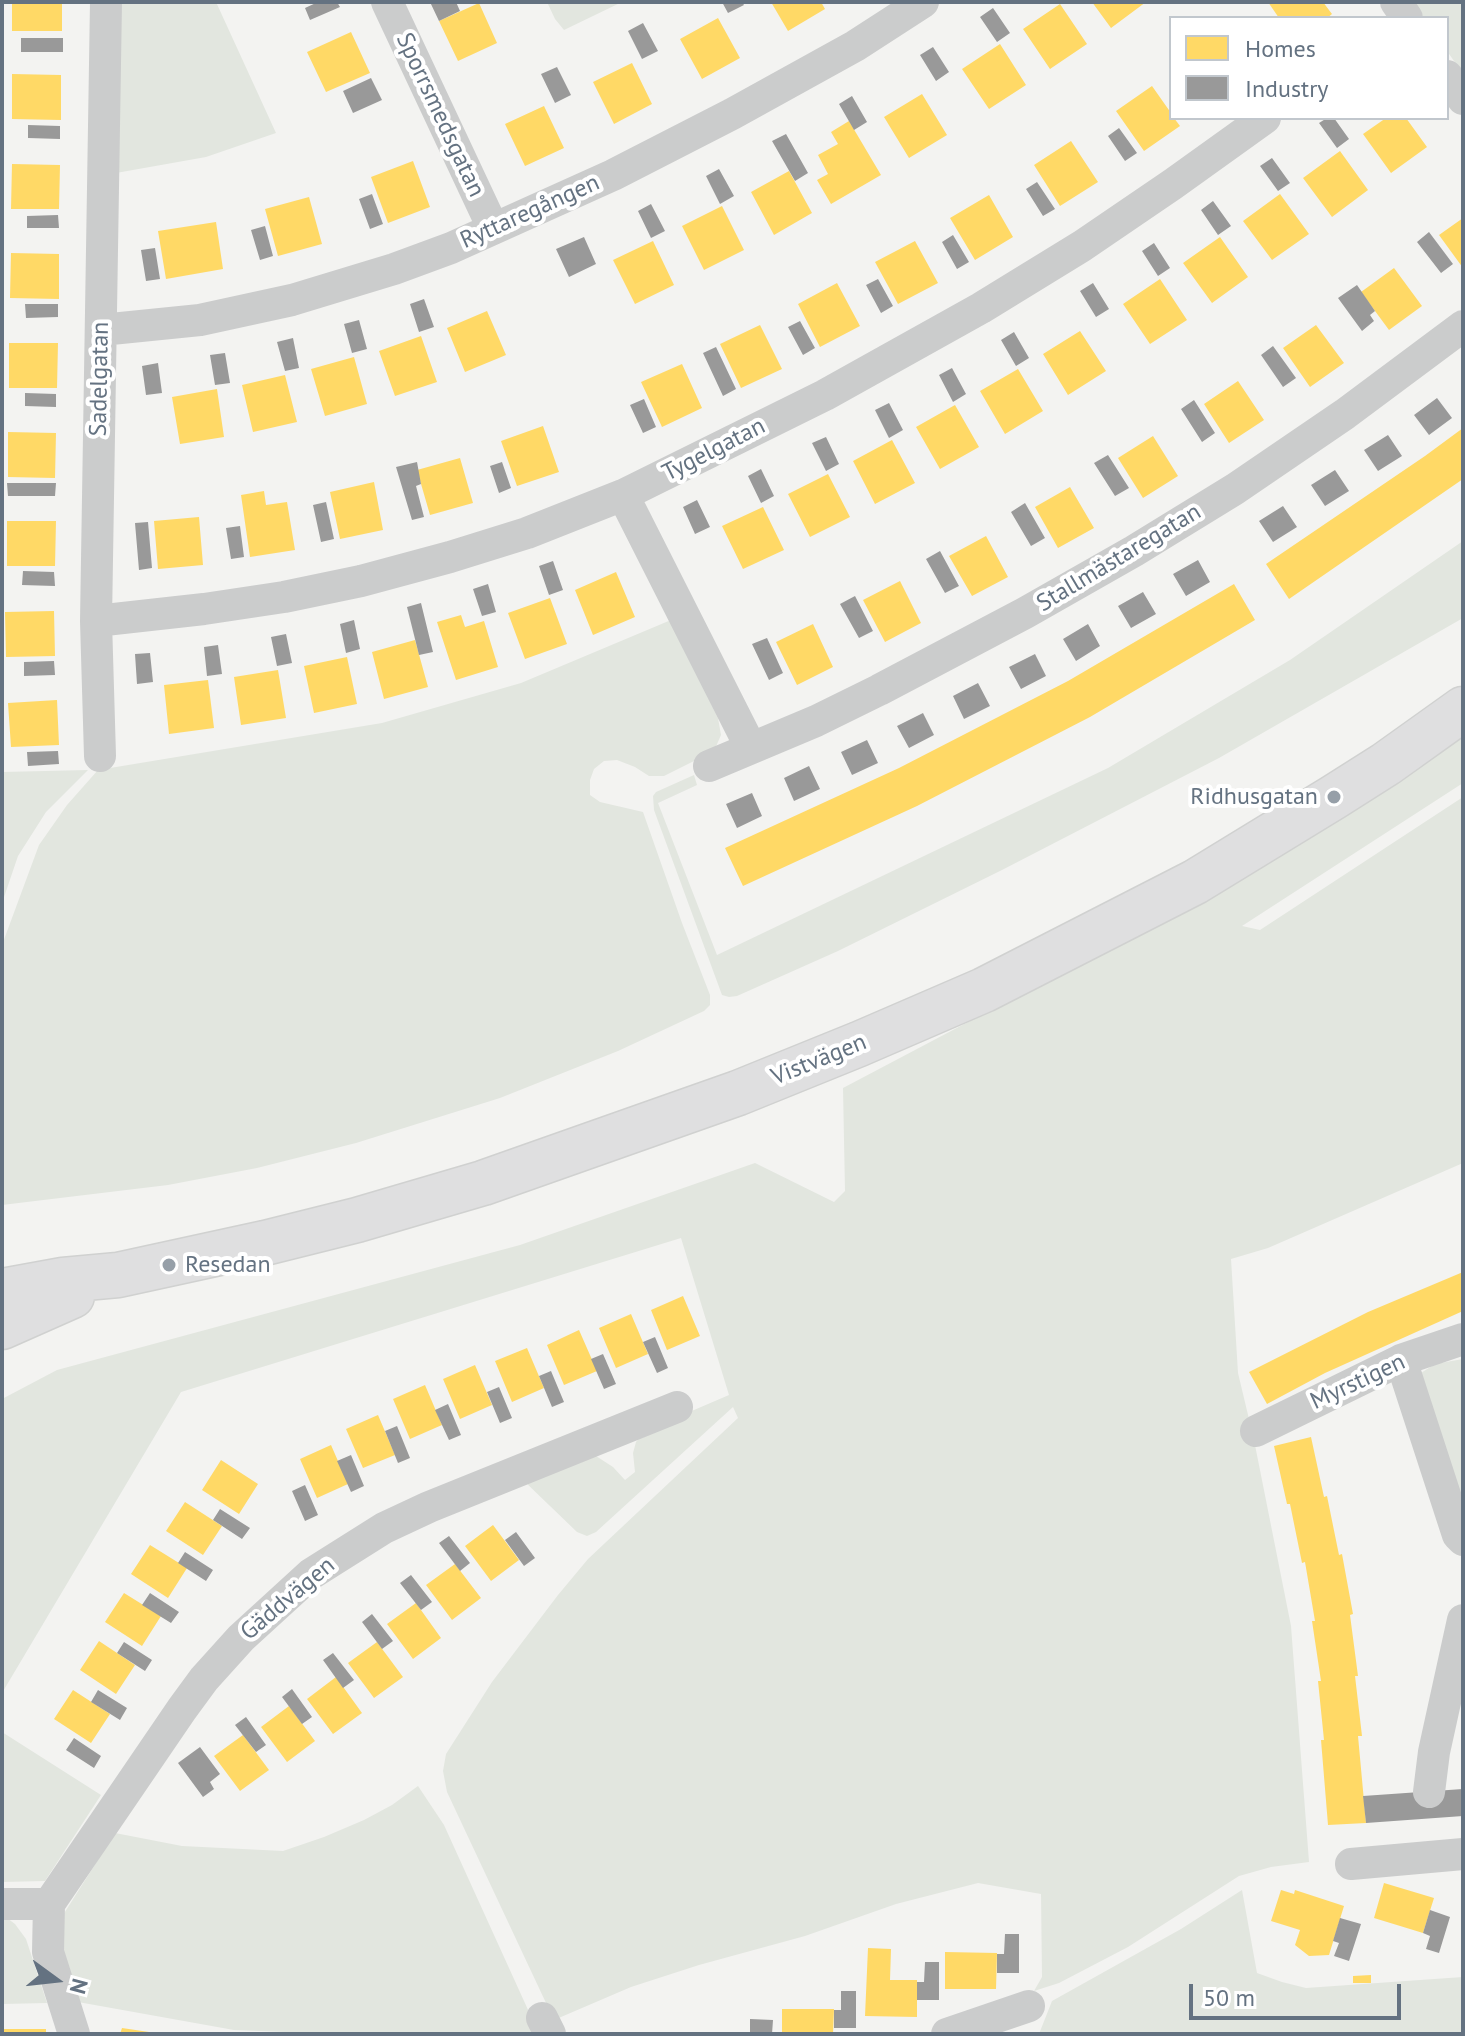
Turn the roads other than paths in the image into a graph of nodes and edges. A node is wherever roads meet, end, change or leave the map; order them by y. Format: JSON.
{"nodes":[{"id":1,"x":106,"y":2,"type":"edge"},
{"id":2,"x":387,"y":2,"type":"edge"},
{"id":3,"x":923,"y":2,"type":"edge"},
{"id":4,"x":1449,"y":79,"type":"edge"},
{"id":5,"x":1463,"y":99,"type":"edge"},
{"id":6,"x":1262,"y":120,"type":"edge"},
{"id":7,"x":493,"y":228,"type":"junction"},
{"id":8,"x":1463,"y":326,"type":"edge"},
{"id":9,"x":101,"y":330,"type":"junction"},
{"id":10,"x":623,"y":495,"type":"junction"},
{"id":11,"x":96,"y":621,"type":"junction"},
{"id":12,"x":1463,"y":709,"type":"edge"},
{"id":13,"x":751,"y":748,"type":"junction"},
{"id":14,"x":100,"y":756,"type":"dead end"},
{"id":15,"x":709,"y":766,"type":"dead end"},
{"id":16,"x":118,"y":1275,"type":"junction"},
{"id":17,"x":2,"y":1291,"type":"edge"},
{"id":18,"x":2,"y":1327,"type":"edge"},
{"id":19,"x":1463,"y":1339,"type":"edge"},
{"id":20,"x":1401,"y":1360,"type":"junction"},
{"id":21,"x":677,"y":1407,"type":"dead end"},
{"id":22,"x":1256,"y":1431,"type":"dead end"},
{"id":23,"x":1463,"y":1540,"type":"edge"},
{"id":24,"x":1463,"y":1620,"type":"edge"},
{"id":25,"x":1429,"y":1792,"type":"dead end"},
{"id":26,"x":1463,"y":1854,"type":"edge"},
{"id":27,"x":1351,"y":1864,"type":"dead end"},
{"id":28,"x":2,"y":1904,"type":"edge"},
{"id":29,"x":49,"y":1904,"type":"junction"},
{"id":30,"x":1029,"y":2006,"type":"dead end"},
{"id":31,"x":74,"y":2034,"type":"edge"},
{"id":32,"x":947,"y":2034,"type":"edge"}],
"edges":[{"from":1,"to":9,"type":"street","name":"Sadelgatan"},
{"from":2,"to":7,"type":"street","name":"Sporrsmedsgatan"},
{"from":3,"to":7,"type":"street","name":"Ryttaregången"},
{"from":4,"to":5,"type":"street"},
{"from":6,"to":10,"type":"street","name":"Tygelgatan"},
{"from":7,"to":9,"type":"street","name":"Ryttaregången"},
{"from":8,"to":13,"type":"street","name":"Stallmästaregatan"},
{"from":9,"to":11,"type":"street","name":"Sadelgatan"},
{"from":10,"to":11,"type":"street","name":"Tygelgatan"},
{"from":10,"to":13,"type":"street"},
{"from":11,"to":14,"type":"street","name":"Sadelgatan"},
{"from":12,"to":16,"type":"main road","name":"Vistvägen"},
{"from":13,"to":15,"type":"street","name":"Stallmästaregatan"},
{"from":16,"to":17,"type":"main road","name":"Vistvägen"},
{"from":16,"to":18,"type":"main road","name":"Vistvägen"},
{"from":19,"to":20,"type":"street","name":"Myrstigen"},
{"from":20,"to":22,"type":"street","name":"Myrstigen"},
{"from":20,"to":23,"type":"street"},
{"from":21,"to":29,"type":"street","name":"Gäddvägen"},
{"from":24,"to":25,"type":"street"},
{"from":26,"to":27,"type":"street"},
{"from":28,"to":29,"type":"street"},
{"from":29,"to":31,"type":"street"},
{"from":30,"to":32,"type":"street"}]}
